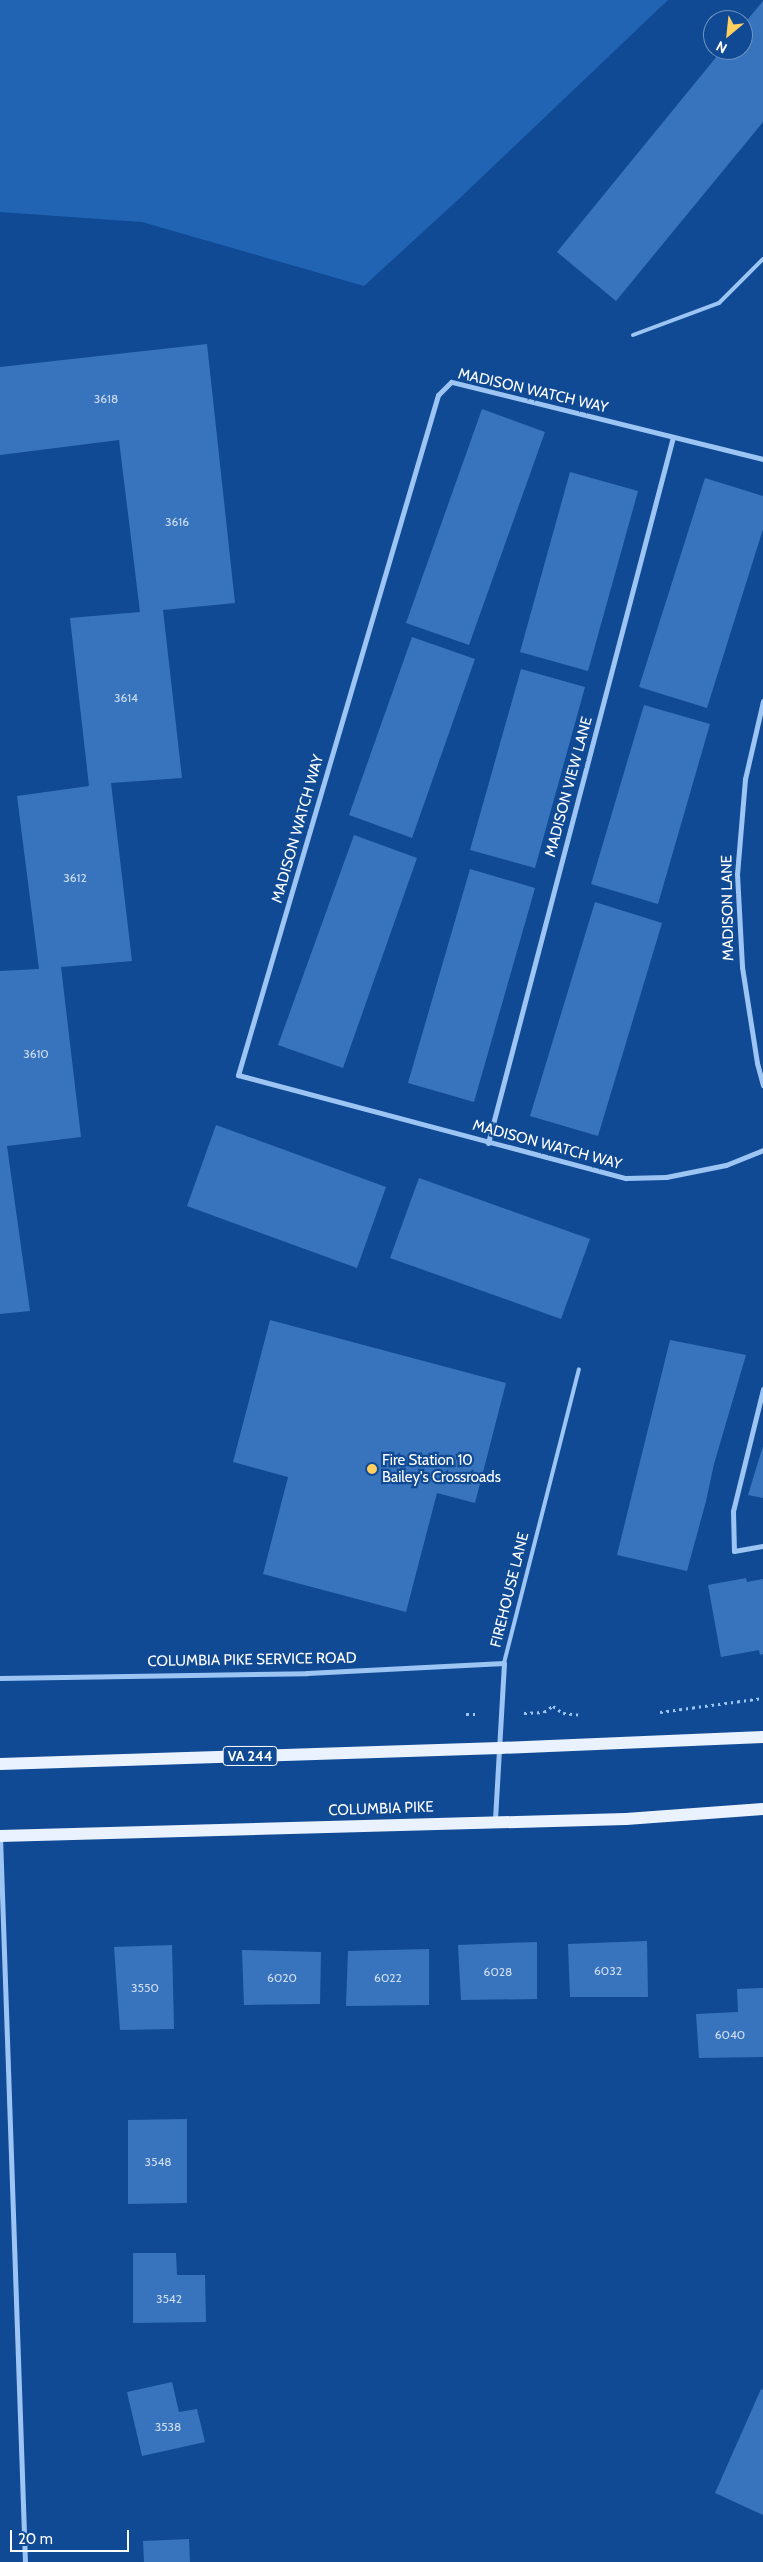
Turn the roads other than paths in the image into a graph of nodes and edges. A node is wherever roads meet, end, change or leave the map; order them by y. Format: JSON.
{"nodes":[{"id":1,"x":763,"y":259,"type":"edge"},
{"id":2,"x":633,"y":335,"type":"dead end"},
{"id":3,"x":673,"y":437,"type":"junction"},
{"id":4,"x":763,"y":459,"type":"edge"},
{"id":5,"x":763,"y":701,"type":"edge"},
{"id":6,"x":763,"y":1085,"type":"edge"},
{"id":7,"x":488,"y":1143,"type":"junction"},
{"id":8,"x":763,"y":1150,"type":"edge"},
{"id":9,"x":579,"y":1368,"type":"dead end"},
{"id":10,"x":763,"y":1389,"type":"edge"},
{"id":11,"x":763,"y":1546,"type":"edge"},
{"id":12,"x":504,"y":1664,"type":"junction"},
{"id":13,"x":0,"y":1678,"type":"edge"},
{"id":14,"x":763,"y":1737,"type":"edge"},
{"id":15,"x":500,"y":1748,"type":"junction"},
{"id":16,"x":0,"y":1764,"type":"edge"},
{"id":17,"x":763,"y":1809,"type":"edge"},
{"id":18,"x":495,"y":1822,"type":"junction"},
{"id":19,"x":0,"y":1836,"type":"edge"},
{"id":20,"x":25,"y":2562,"type":"edge"}],
"edges":[{"from":1,"to":2,"type":"lane"},
{"from":3,"to":4,"type":"street","name":"MADISON WATCH WAY"},
{"from":3,"to":7,"type":"street","name":"MADISON VIEW LANE"},
{"from":3,"to":7,"type":"street","name":"MADISON WATCH WAY"},
{"from":5,"to":6,"type":"street","name":"MADISON LANE"},
{"from":7,"to":8,"type":"street","name":"MADISON WATCH WAY"},
{"from":9,"to":12,"type":"lane","name":"FIREHOUSE LANE"},
{"from":10,"to":11,"type":"street"},
{"from":12,"to":13,"type":"street","name":"COLUMBIA PIKE SERVICE ROAD"},
{"from":12,"to":15,"type":"street","name":"FIREHOUSE LANE"},
{"from":14,"to":15,"type":"main road","number":"VA 244"},
{"from":15,"to":16,"type":"main road","number":"VA 244"},
{"from":15,"to":18,"type":"street","name":"FIREHOUSE LANE"},
{"from":17,"to":18,"type":"main road","name":"COLUMBIA PIKE"},
{"from":18,"to":19,"type":"main road","name":"COLUMBIA PIKE"},
{"from":19,"to":20,"type":"street"}]}
